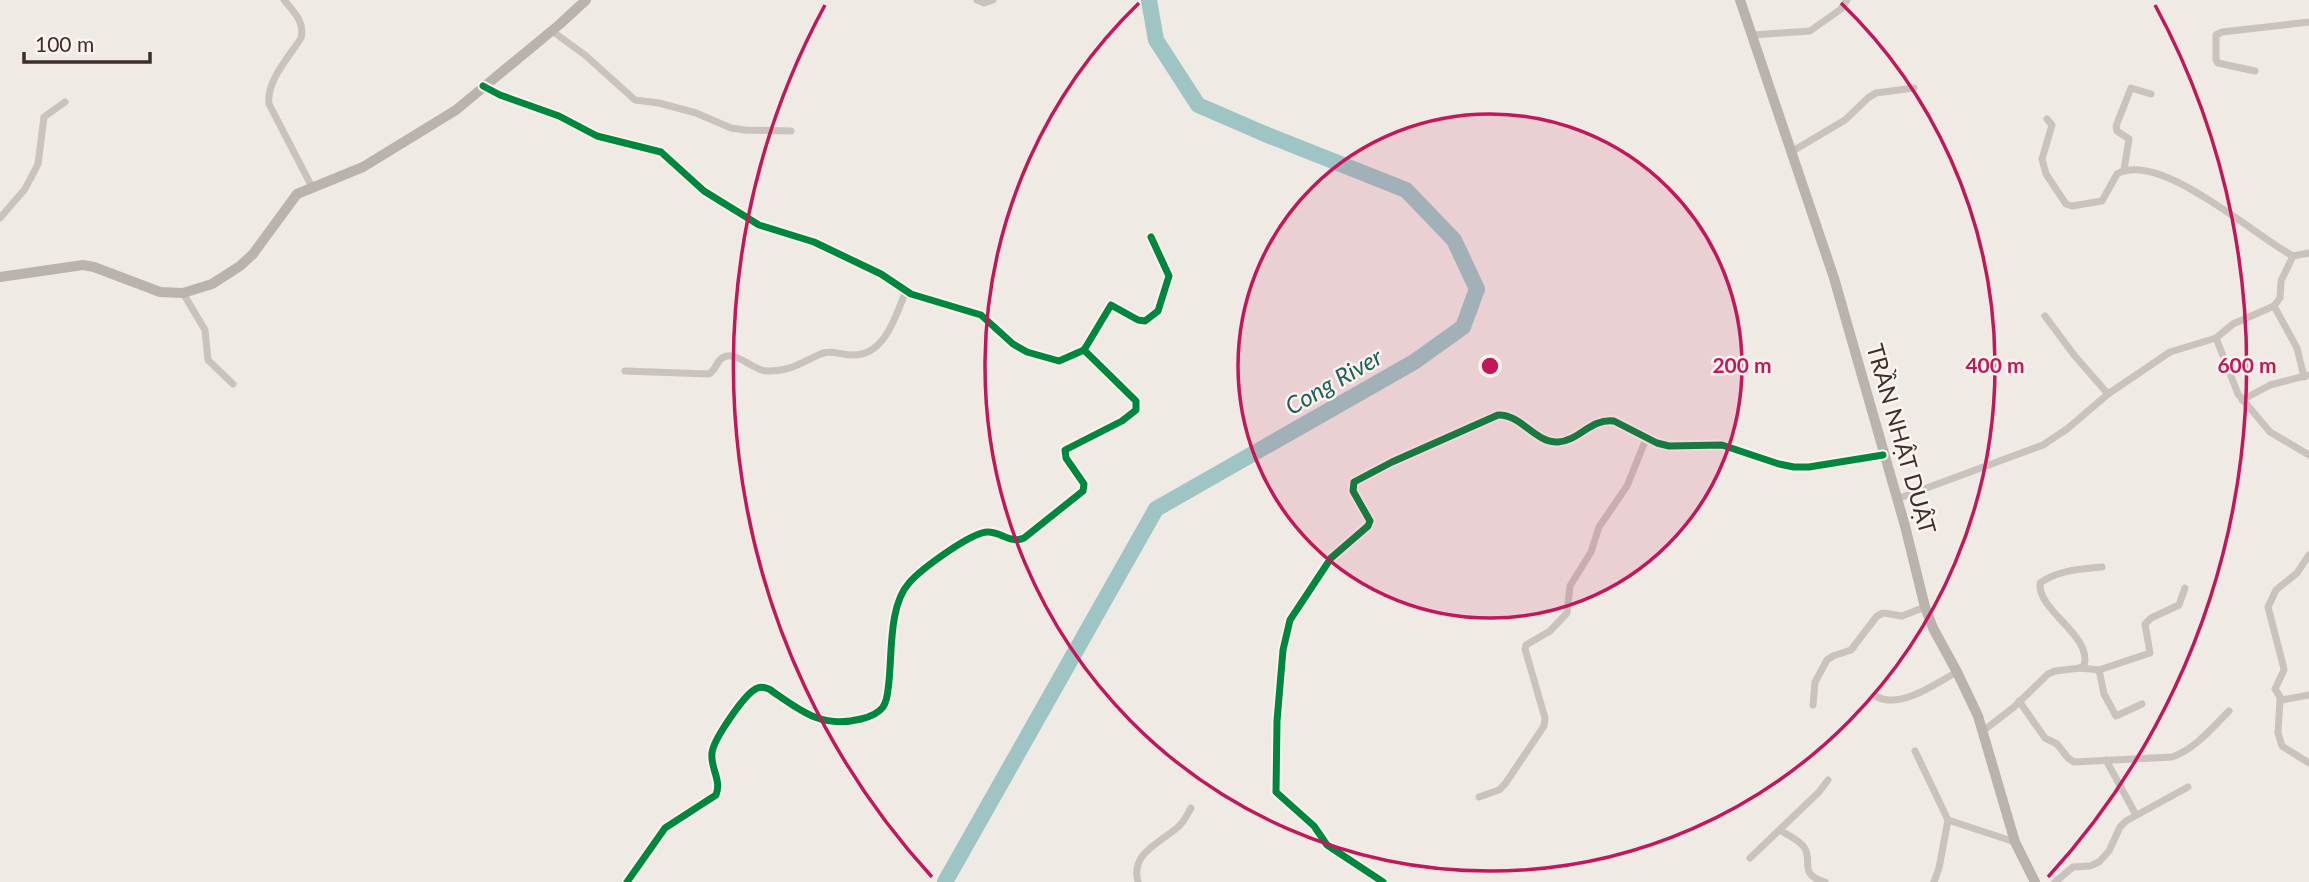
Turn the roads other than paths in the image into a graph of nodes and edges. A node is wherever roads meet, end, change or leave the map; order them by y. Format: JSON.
{"nodes":[{"id":1,"x":284,"y":0,"type":"edge"},
{"id":2,"x":586,"y":0,"type":"edge"},
{"id":3,"x":977,"y":0,"type":"edge"},
{"id":4,"x":993,"y":0,"type":"edge"},
{"id":5,"x":1740,"y":0,"type":"edge"},
{"id":6,"x":1847,"y":0,"type":"edge"},
{"id":7,"x":2309,"y":22,"type":"edge"},
{"id":8,"x":552,"y":31,"type":"junction"},
{"id":9,"x":1753,"y":35,"type":"junction"},
{"id":10,"x":2255,"y":71,"type":"dead end"},
{"id":11,"x":483,"y":86,"type":"junction"},
{"id":12,"x":1914,"y":88,"type":"dead end"},
{"id":13,"x":2151,"y":94,"type":"dead end"},
{"id":14,"x":65,"y":102,"type":"dead end"},
{"id":15,"x":2047,"y":119,"type":"dead end"},
{"id":16,"x":791,"y":131,"type":"dead end"},
{"id":17,"x":1791,"y":152,"type":"junction"},
{"id":18,"x":2124,"y":170,"type":"junction"},
{"id":19,"x":312,"y":187,"type":"junction"},
{"id":20,"x":0,"y":218,"type":"edge"},
{"id":21,"x":1151,"y":237,"type":"dead end"},
{"id":22,"x":2309,"y":253,"type":"edge"},
{"id":23,"x":2293,"y":257,"type":"junction"},
{"id":24,"x":0,"y":277,"type":"edge"},
{"id":25,"x":906,"y":291,"type":"junction"},
{"id":26,"x":183,"y":293,"type":"junction"},
{"id":27,"x":2274,"y":306,"type":"junction"},
{"id":28,"x":2045,"y":316,"type":"dead end"},
{"id":29,"x":2216,"y":338,"type":"junction"},
{"id":30,"x":1084,"y":350,"type":"junction"},
{"id":31,"x":625,"y":371,"type":"dead end"},
{"id":32,"x":2306,"y":376,"type":"edge"},
{"id":33,"x":233,"y":384,"type":"dead end"},
{"id":34,"x":2108,"y":394,"type":"junction"},
{"id":35,"x":2242,"y":400,"type":"junction"},
{"id":36,"x":1646,"y":439,"type":"junction"},
{"id":37,"x":1883,"y":455,"type":"junction"},
{"id":38,"x":2309,"y":455,"type":"edge"},
{"id":39,"x":1897,"y":499,"type":"junction"},
{"id":40,"x":2309,"y":555,"type":"edge"},
{"id":41,"x":2102,"y":567,"type":"dead end"},
{"id":42,"x":2185,"y":588,"type":"dead end"},
{"id":43,"x":1926,"y":607,"type":"junction"},
{"id":44,"x":2080,"y":668,"type":"junction"},
{"id":45,"x":2099,"y":670,"type":"junction"},
{"id":46,"x":1957,"y":672,"type":"junction"},
{"id":47,"x":2309,"y":695,"type":"edge"},
{"id":48,"x":1877,"y":697,"type":"dead end"},
{"id":49,"x":2280,"y":698,"type":"junction"},
{"id":50,"x":2019,"y":701,"type":"junction"},
{"id":51,"x":2142,"y":704,"type":"dead end"},
{"id":52,"x":1812,"y":705,"type":"dead end"},
{"id":53,"x":2229,"y":711,"type":"dead end"},
{"id":54,"x":1983,"y":731,"type":"junction"},
{"id":55,"x":1915,"y":751,"type":"dead end"},
{"id":56,"x":2106,"y":760,"type":"junction"},
{"id":57,"x":2309,"y":763,"type":"edge"},
{"id":58,"x":1828,"y":780,"type":"dead end"},
{"id":59,"x":2188,"y":787,"type":"dead end"},
{"id":60,"x":1479,"y":797,"type":"dead end"},
{"id":61,"x":1191,"y":808,"type":"dead end"},
{"id":62,"x":2136,"y":816,"type":"junction"},
{"id":63,"x":1948,"y":820,"type":"junction"},
{"id":64,"x":1780,"y":830,"type":"junction"},
{"id":65,"x":2015,"y":842,"type":"junction"},
{"id":66,"x":1750,"y":858,"type":"dead end"},
{"id":67,"x":627,"y":882,"type":"edge"},
{"id":68,"x":1138,"y":882,"type":"edge"},
{"id":69,"x":1383,"y":882,"type":"edge"},
{"id":70,"x":1822,"y":882,"type":"edge"},
{"id":71,"x":1934,"y":882,"type":"edge"},
{"id":72,"x":2035,"y":882,"type":"edge"},
{"id":73,"x":2055,"y":882,"type":"edge"}],
"edges":[{"from":1,"to":19,"type":"street"},
{"from":2,"to":8,"type":"main road"},
{"from":3,"to":4,"type":"street"},
{"from":5,"to":9,"type":"main road","name":"TRẦN NHẬT DUẬT"},
{"from":6,"to":9,"type":"street"},
{"from":7,"to":10,"type":"street"},
{"from":8,"to":11,"type":"main road"},
{"from":8,"to":16,"type":"street"},
{"from":9,"to":17,"type":"main road","name":"TRẦN NHẬT DUẬT"},
{"from":11,"to":19,"type":"main road"},
{"from":11,"to":25,"type":"street"},
{"from":12,"to":17,"type":"street"},
{"from":13,"to":18,"type":"street"},
{"from":14,"to":20,"type":"street"},
{"from":15,"to":18,"type":"street"},
{"from":17,"to":37,"type":"main road","name":"TRẦN NHẬT DUẬT"},
{"from":18,"to":23,"type":"street"},
{"from":19,"to":26,"type":"main road"},
{"from":21,"to":30,"type":"street"},
{"from":22,"to":23,"type":"street"},
{"from":23,"to":27,"type":"street"},
{"from":24,"to":26,"type":"main road"},
{"from":25,"to":30,"type":"street"},
{"from":25,"to":31,"type":"street"},
{"from":26,"to":33,"type":"street"},
{"from":27,"to":29,"type":"street"},
{"from":27,"to":32,"type":"street"},
{"from":28,"to":34,"type":"street"},
{"from":29,"to":34,"type":"street"},
{"from":29,"to":35,"type":"street"},
{"from":30,"to":67,"type":"street"},
{"from":32,"to":35,"type":"street"},
{"from":34,"to":39,"type":"street"},
{"from":35,"to":38,"type":"street"},
{"from":36,"to":37,"type":"street"},
{"from":36,"to":60,"type":"street"},
{"from":36,"to":69,"type":"street"},
{"from":37,"to":39,"type":"main road","name":"TRẦN NHẬT DUẬT"},
{"from":39,"to":43,"type":"main road","name":"TRẦN NHẬT DUẬT"},
{"from":40,"to":49,"type":"street"},
{"from":41,"to":44,"type":"street"},
{"from":42,"to":45,"type":"street"},
{"from":43,"to":46,"type":"main road","name":"TRẦN NHẬT DUẬT"},
{"from":43,"to":52,"type":"street"},
{"from":44,"to":45,"type":"street"},
{"from":44,"to":50,"type":"street"},
{"from":45,"to":51,"type":"street"},
{"from":46,"to":48,"type":"street"},
{"from":46,"to":54,"type":"main road","name":"TRẦN NHẬT DUẬT"},
{"from":47,"to":49,"type":"street"},
{"from":49,"to":57,"type":"street"},
{"from":50,"to":54,"type":"street"},
{"from":50,"to":56,"type":"street"},
{"from":53,"to":56,"type":"street"},
{"from":54,"to":65,"type":"main road","name":"TRẦN NHẬT DUẬT"},
{"from":55,"to":63,"type":"street"},
{"from":56,"to":62,"type":"street"},
{"from":58,"to":64,"type":"street"},
{"from":59,"to":62,"type":"street"},
{"from":61,"to":68,"type":"street"},
{"from":62,"to":73,"type":"street"},
{"from":63,"to":65,"type":"street"},
{"from":63,"to":71,"type":"street"},
{"from":64,"to":66,"type":"street"},
{"from":64,"to":70,"type":"street"},
{"from":65,"to":72,"type":"main road","name":"TRẦN NHẬT DUẬT"}]}
